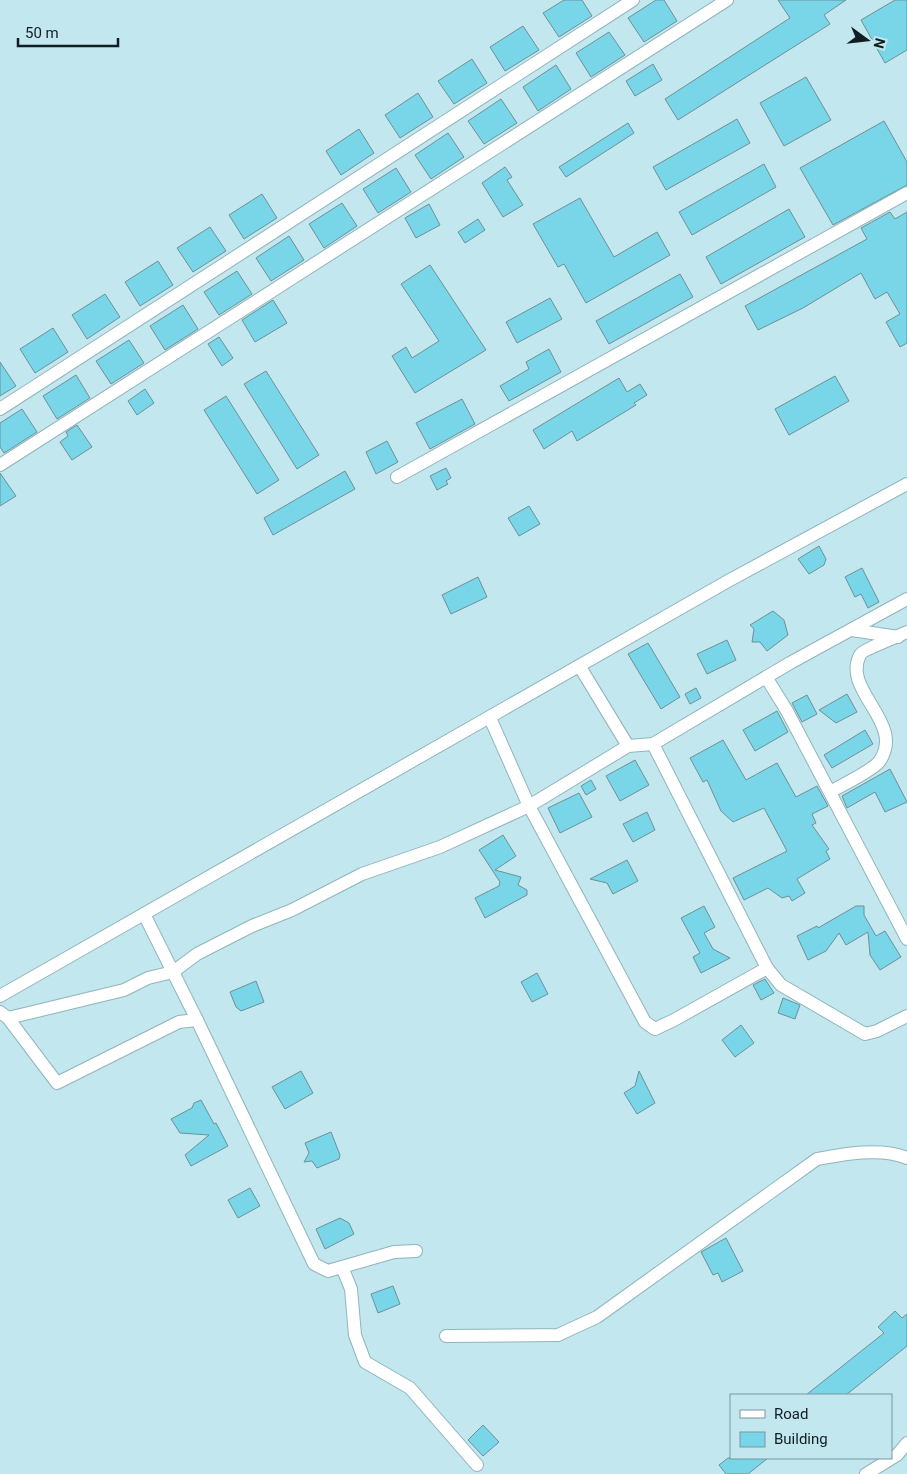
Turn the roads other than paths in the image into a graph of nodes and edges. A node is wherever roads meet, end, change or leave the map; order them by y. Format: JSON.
{"nodes":[{"id":1,"x":633,"y":0,"type":"edge"},
{"id":2,"x":727,"y":0,"type":"edge"},
{"id":3,"x":907,"y":193,"type":"edge"},
{"id":4,"x":0,"y":409,"type":"edge"},
{"id":5,"x":0,"y":465,"type":"edge"},
{"id":6,"x":397,"y":477,"type":"dead end"},
{"id":7,"x":907,"y":484,"type":"edge"},
{"id":8,"x":907,"y":600,"type":"edge"},
{"id":9,"x":852,"y":630,"type":"junction"},
{"id":10,"x":903,"y":634,"type":"edge"},
{"id":11,"x":580,"y":667,"type":"junction"},
{"id":12,"x":766,"y":677,"type":"junction"},
{"id":13,"x":490,"y":718,"type":"junction"},
{"id":14,"x":653,"y":744,"type":"junction"},
{"id":15,"x":628,"y":746,"type":"junction"},
{"id":16,"x":830,"y":792,"type":"junction"},
{"id":17,"x":529,"y":806,"type":"junction"},
{"id":18,"x":144,"y":914,"type":"junction"},
{"id":19,"x":907,"y":939,"type":"edge"},
{"id":20,"x":767,"y":968,"type":"junction"},
{"id":21,"x":173,"y":972,"type":"junction"},
{"id":22,"x":0,"y":996,"type":"edge"},
{"id":23,"x":4,"y":1015,"type":"edge"},
{"id":24,"x":907,"y":1016,"type":"edge"},
{"id":25,"x":197,"y":1020,"type":"junction"},
{"id":26,"x":907,"y":1158,"type":"edge"},
{"id":27,"x":416,"y":1251,"type":"dead end"},
{"id":28,"x":342,"y":1267,"type":"junction"},
{"id":29,"x":446,"y":1336,"type":"dead end"},
{"id":30,"x":907,"y":1443,"type":"edge"},
{"id":31,"x":892,"y":1458,"type":"edge"},
{"id":32,"x":890,"y":1459,"type":"edge"},
{"id":33,"x":477,"y":1465,"type":"dead end"},
{"id":34,"x":866,"y":1474,"type":"edge"}],
"edges":[{"from":1,"to":4,"type":"street"},
{"from":2,"to":5,"type":"street"},
{"from":3,"to":6,"type":"street"},
{"from":7,"to":11,"type":"street"},
{"from":8,"to":9,"type":"street"},
{"from":9,"to":10,"type":"street"},
{"from":9,"to":12,"type":"street"},
{"from":10,"to":16,"type":"street"},
{"from":11,"to":13,"type":"street"},
{"from":11,"to":15,"type":"street"},
{"from":12,"to":14,"type":"street"},
{"from":12,"to":16,"type":"street"},
{"from":13,"to":17,"type":"street"},
{"from":13,"to":18,"type":"street"},
{"from":14,"to":15,"type":"street"},
{"from":14,"to":20,"type":"street"},
{"from":15,"to":17,"type":"street"},
{"from":16,"to":19,"type":"street"},
{"from":17,"to":20,"type":"street"},
{"from":17,"to":21,"type":"street"},
{"from":18,"to":21,"type":"street"},
{"from":18,"to":22,"type":"street"},
{"from":20,"to":24,"type":"street"},
{"from":21,"to":23,"type":"street"},
{"from":21,"to":25,"type":"street"},
{"from":23,"to":25,"type":"street"},
{"from":25,"to":28,"type":"street"},
{"from":26,"to":29,"type":"street"},
{"from":27,"to":28,"type":"street"},
{"from":28,"to":33,"type":"street"},
{"from":30,"to":31,"type":"street"},
{"from":32,"to":34,"type":"street"}]}
